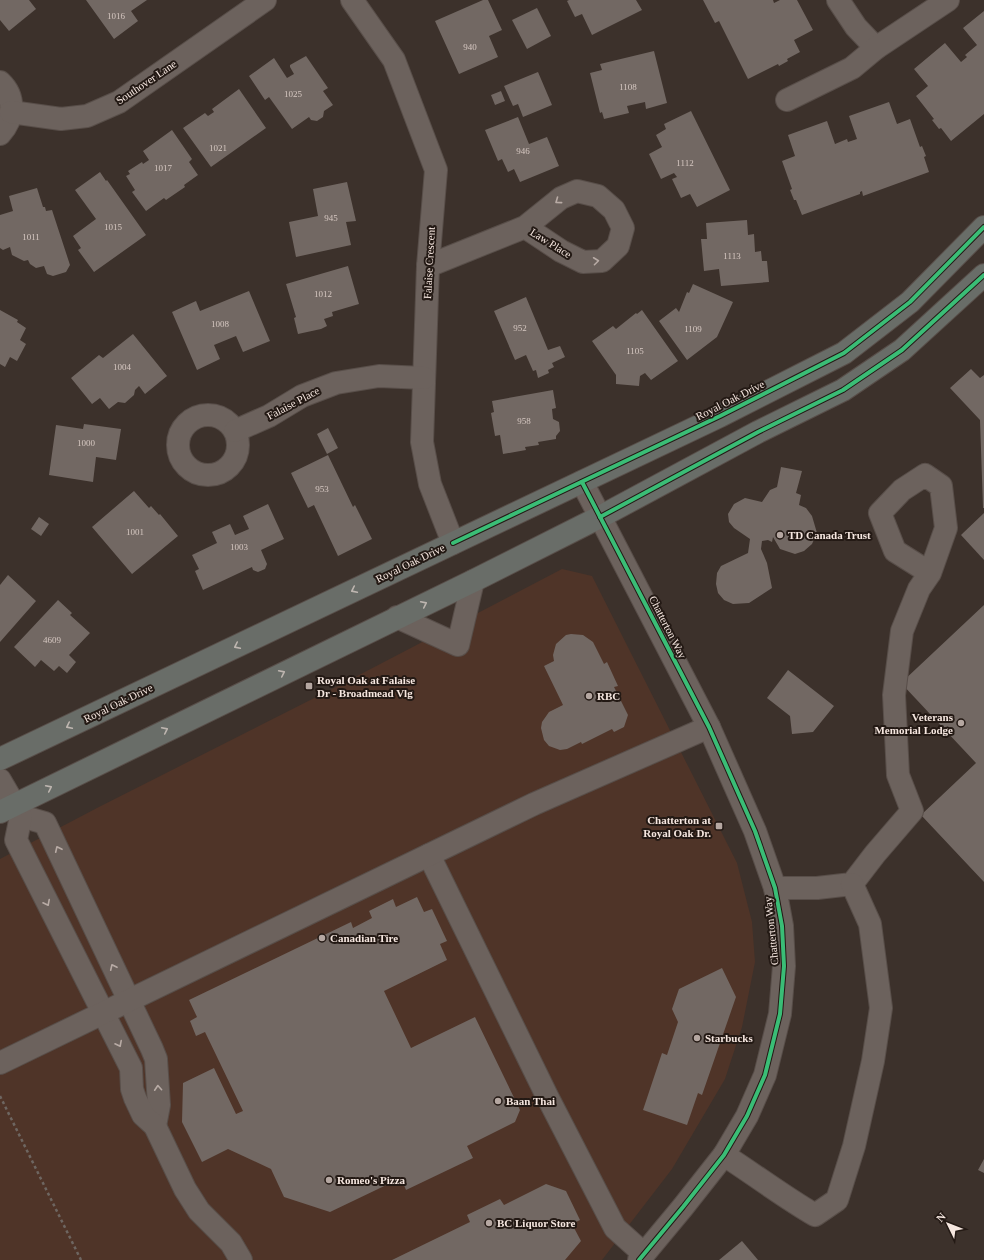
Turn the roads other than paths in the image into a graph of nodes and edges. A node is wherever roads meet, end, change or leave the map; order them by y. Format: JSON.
{"nodes":[{"id":1,"x":265,"y":0,"type":"edge"},
{"id":2,"x":352,"y":0,"type":"edge"},
{"id":3,"x":838,"y":0,"type":"edge"},
{"id":4,"x":948,"y":0,"type":"edge"},
{"id":5,"x":876,"y":48,"type":"junction"},
{"id":6,"x":0,"y":82,"type":"edge"},
{"id":7,"x":787,"y":100,"type":"dead end"},
{"id":8,"x":11,"y":112,"type":"junction"},
{"id":9,"x":0,"y":134,"type":"edge"},
{"id":10,"x":525,"y":227,"type":"dead end"},
{"id":11,"x":984,"y":227,"type":"edge"},
{"id":12,"x":428,"y":266,"type":"junction"},
{"id":13,"x":984,"y":275,"type":"edge"},
{"id":14,"x":424,"y":378,"type":"junction"},
{"id":15,"x":235,"y":431,"type":"dead end"},
{"id":16,"x":582,"y":482,"type":"junction"},
{"id":17,"x":600,"y":517,"type":"junction"},
{"id":18,"x":453,"y":543,"type":"junction"},
{"id":19,"x":930,"y":573,"type":"dead end"},
{"id":20,"x":472,"y":581,"type":"junction"},
{"id":21,"x":398,"y":617,"type":"junction"},
{"id":22,"x":709,"y":727,"type":"junction"},
{"id":23,"x":0,"y":759,"type":"edge"},
{"id":24,"x":0,"y":780,"type":"edge"},
{"id":25,"x":11,"y":811,"type":"edge"},
{"id":26,"x":429,"y":855,"type":"junction"},
{"id":27,"x":852,"y":884,"type":"junction"},
{"id":28,"x":775,"y":888,"type":"junction"},
{"id":29,"x":129,"y":1001,"type":"junction"},
{"id":30,"x":104,"y":1013,"type":"junction"},
{"id":31,"x":0,"y":1063,"type":"edge"},
{"id":32,"x":155,"y":1126,"type":"junction"},
{"id":33,"x":724,"y":1155,"type":"junction"},
{"id":34,"x":642,"y":1257,"type":"edge"},
{"id":35,"x":242,"y":1260,"type":"edge"}],
"edges":[{"from":1,"to":8,"type":"street","name":"Southover Lane"},
{"from":2,"to":12,"type":"street","name":"Falaise Crescent"},
{"from":3,"to":5,"type":"street"},
{"from":4,"to":5,"type":"street"},
{"from":5,"to":7,"type":"street"},
{"from":6,"to":8,"type":"street"},
{"from":8,"to":9,"type":"street"},
{"from":10,"to":12,"type":"street","name":"Law Place"},
{"from":11,"to":16,"type":"main road","name":"Royal Oak Drive"},
{"from":12,"to":14,"type":"street","name":"Falaise Crescent"},
{"from":13,"to":17,"type":"main road"},
{"from":14,"to":15,"type":"street","name":"Falaise Place"},
{"from":14,"to":18,"type":"street","name":"Falaise Crescent"},
{"from":16,"to":17,"type":"street","name":"Chatterton Way"},
{"from":16,"to":18,"type":"main road","name":"Royal Oak Drive"},
{"from":17,"to":20,"type":"main road"},
{"from":17,"to":22,"type":"street","name":"Chatterton Way"},
{"from":18,"to":23,"type":"main road","name":"Royal Oak Drive","one_way":true},
{"from":19,"to":27,"type":"street"},
{"from":21,"to":20,"type":"main road","one_way":true},
{"from":20,"to":21,"type":"street"},
{"from":25,"to":21,"type":"main road","one_way":true},
{"from":22,"to":26,"type":"street"},
{"from":22,"to":28,"type":"street","name":"Chatterton Way"},
{"from":24,"to":25,"type":"street"},
{"from":29,"to":25,"type":"street","one_way":true},
{"from":25,"to":30,"type":"street","one_way":true},
{"from":26,"to":29,"type":"street"},
{"from":26,"to":34,"type":"street"},
{"from":27,"to":28,"type":"street"},
{"from":27,"to":33,"type":"street"},
{"from":28,"to":33,"type":"street","name":"Chatterton Way"},
{"from":29,"to":30,"type":"street"},
{"from":32,"to":29,"type":"street","one_way":true},
{"from":30,"to":31,"type":"street"},
{"from":30,"to":32,"type":"street","one_way":true},
{"from":32,"to":35,"type":"street"},
{"from":33,"to":34,"type":"street","name":"Chatterton Way"}]}
